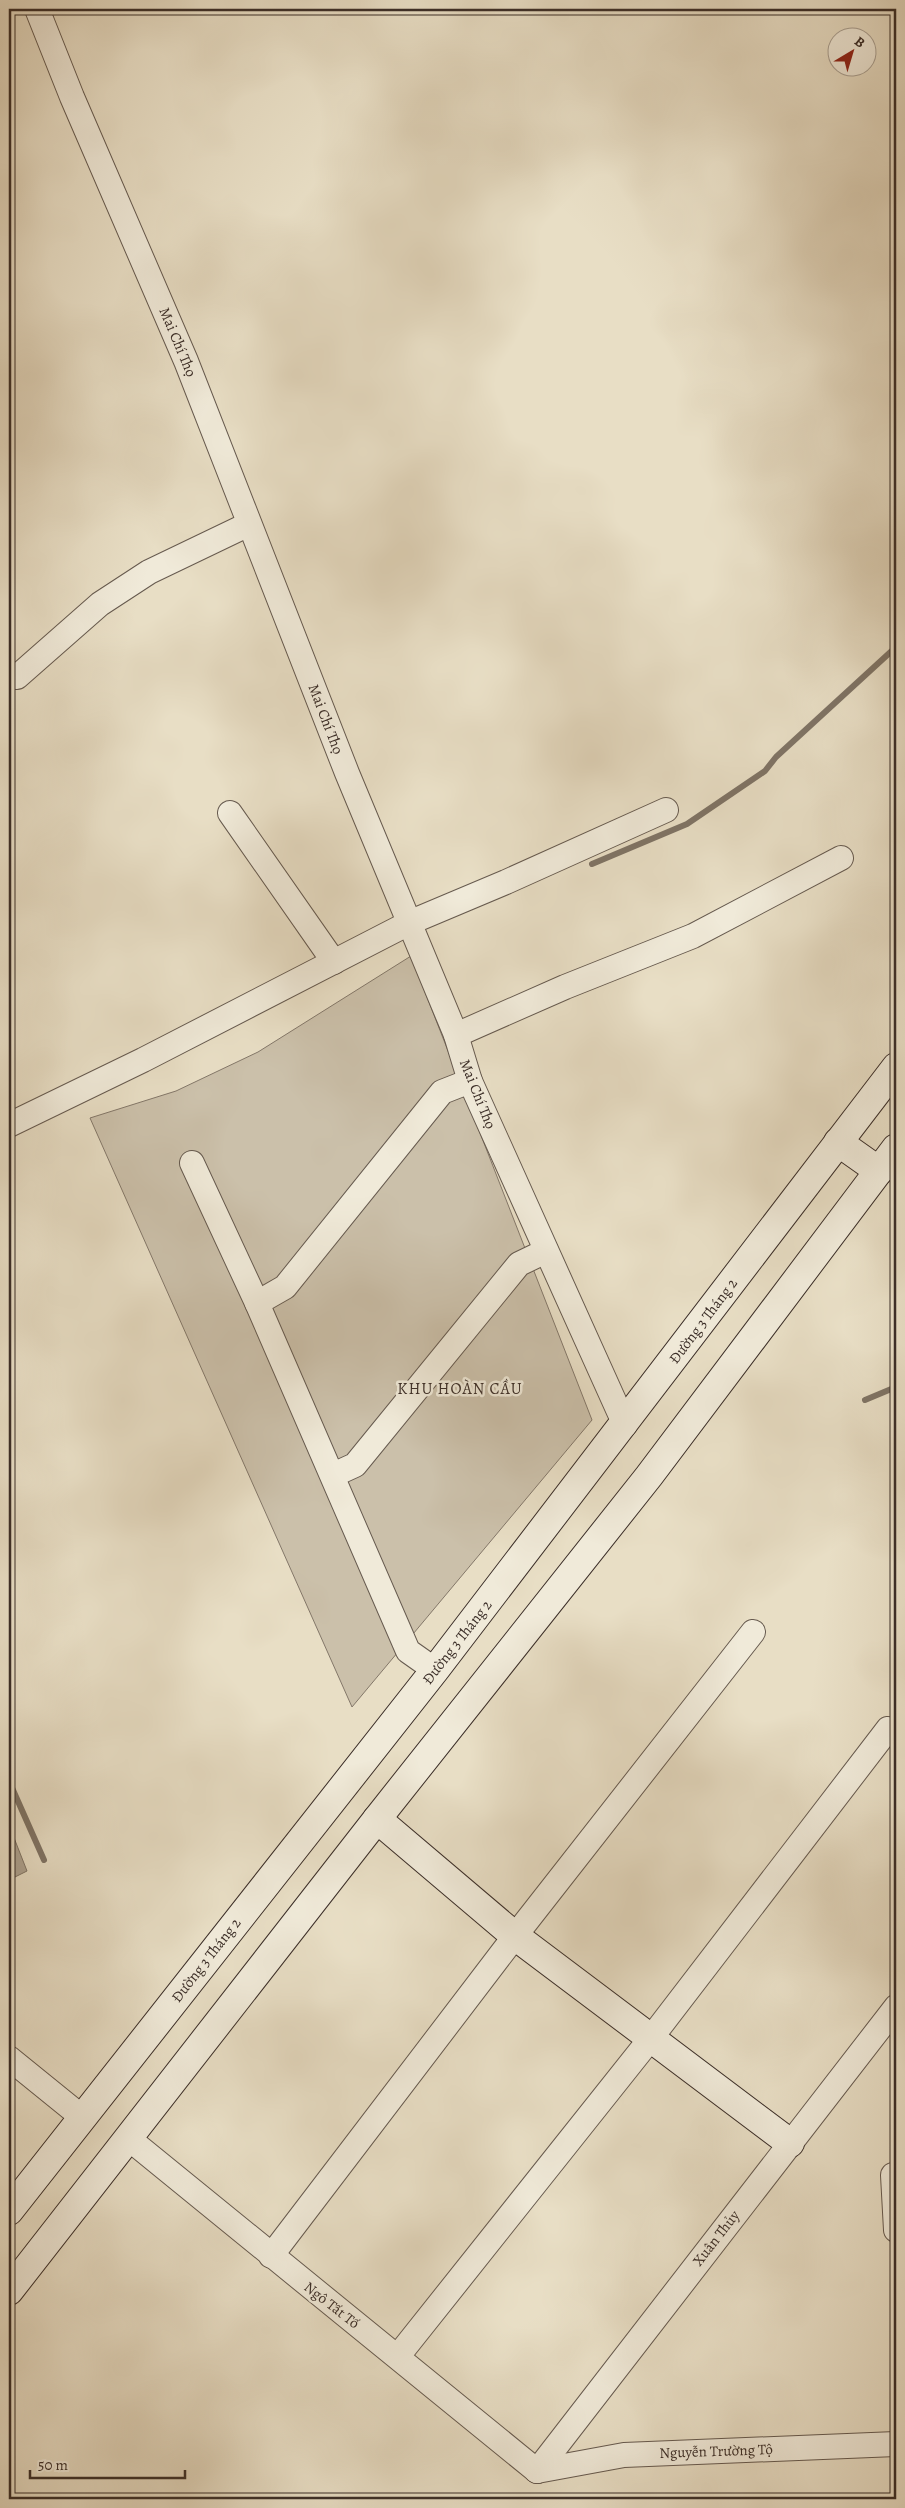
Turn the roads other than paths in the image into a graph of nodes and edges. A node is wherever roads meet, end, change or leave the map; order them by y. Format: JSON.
{"nodes":[{"id":1,"x":37,"y":9,"type":"edge"},
{"id":2,"x":250,"y":524,"type":"junction"},
{"id":3,"x":17,"y":677,"type":"dead end"},
{"id":4,"x":666,"y":810,"type":"dead end"},
{"id":5,"x":230,"y":813,"type":"dead end"},
{"id":6,"x":840,"y":858,"type":"dead end"},
{"id":7,"x":411,"y":922,"type":"junction"},
{"id":8,"x":334,"y":962,"type":"junction"},
{"id":9,"x":456,"y":1035,"type":"junction"},
{"id":10,"x":896,"y":1067,"type":"edge"},
{"id":11,"x":470,"y":1080,"type":"junction"},
{"id":12,"x":9,"y":1125,"type":"edge"},
{"id":13,"x":838,"y":1142,"type":"junction"},
{"id":14,"x":896,"y":1148,"type":"edge"},
{"id":15,"x":192,"y":1164,"type":"dead end"},
{"id":16,"x":879,"y":1171,"type":"junction"},
{"id":17,"x":546,"y":1251,"type":"junction"},
{"id":18,"x":257,"y":1303,"type":"junction"},
{"id":19,"x":625,"y":1425,"type":"junction"},
{"id":20,"x":333,"y":1475,"type":"junction"},
{"id":21,"x":753,"y":1632,"type":"dead end"},
{"id":22,"x":436,"y":1670,"type":"junction"},
{"id":23,"x":888,"y":1729,"type":"dead end"},
{"id":24,"x":377,"y":1819,"type":"junction"},
{"id":25,"x":516,"y":1936,"type":"junction"},
{"id":26,"x":896,"y":2007,"type":"edge"},
{"id":27,"x":651,"y":2038,"type":"junction"},
{"id":28,"x":9,"y":2058,"type":"edge"},
{"id":29,"x":83,"y":2118,"type":"junction"},
{"id":30,"x":128,"y":2138,"type":"junction"},
{"id":31,"x":790,"y":2143,"type":"junction"},
{"id":32,"x":893,"y":2175,"type":"dead end"},
{"id":33,"x":9,"y":2211,"type":"edge"},
{"id":34,"x":896,"y":2230,"type":"edge"},
{"id":35,"x":271,"y":2256,"type":"junction"},
{"id":36,"x":9,"y":2291,"type":"edge"},
{"id":37,"x":398,"y":2356,"type":"junction"},
{"id":38,"x":896,"y":2444,"type":"edge"},
{"id":39,"x":537,"y":2471,"type":"junction"}],
"edges":[{"from":1,"to":2,"type":"street","name":"Mai Chí Thọ"},
{"from":2,"to":3,"type":"street"},
{"from":2,"to":7,"type":"street","name":"Mai Chí Thọ"},
{"from":4,"to":7,"type":"street"},
{"from":5,"to":8,"type":"street"},
{"from":6,"to":9,"type":"street"},
{"from":7,"to":8,"type":"street"},
{"from":7,"to":9,"type":"street","name":"Mai Chí Thọ"},
{"from":8,"to":12,"type":"street"},
{"from":9,"to":11,"type":"street","name":"Mai Chí Thọ"},
{"from":10,"to":13,"type":"main road","name":"Đường 3 Tháng 2"},
{"from":11,"to":17,"type":"street","name":"Mai Chí Thọ"},
{"from":11,"to":18,"type":"street"},
{"from":13,"to":16,"type":"main road"},
{"from":13,"to":19,"type":"main road","name":"Đường 3 Tháng 2"},
{"from":14,"to":16,"type":"main road"},
{"from":15,"to":18,"type":"street"},
{"from":16,"to":24,"type":"main road"},
{"from":17,"to":19,"type":"street","name":"Mai Chí Thọ"},
{"from":17,"to":20,"type":"street"},
{"from":18,"to":20,"type":"street"},
{"from":19,"to":22,"type":"main road","name":"Đường 3 Tháng 2"},
{"from":20,"to":22,"type":"street"},
{"from":21,"to":25,"type":"street"},
{"from":22,"to":29,"type":"main road","name":"Đường 3 Tháng 2"},
{"from":23,"to":27,"type":"street"},
{"from":24,"to":25,"type":"main road"},
{"from":24,"to":30,"type":"main road"},
{"from":25,"to":27,"type":"main road"},
{"from":25,"to":35,"type":"street"},
{"from":26,"to":31,"type":"street","name":"Xuân Thủy"},
{"from":27,"to":31,"type":"main road"},
{"from":27,"to":37,"type":"street"},
{"from":28,"to":29,"type":"street"},
{"from":29,"to":33,"type":"main road","name":"Đường 3 Tháng 2"},
{"from":30,"to":35,"type":"street","name":"Ngô Tất Tố"},
{"from":30,"to":36,"type":"main road"},
{"from":31,"to":39,"type":"street","name":"Xuân Thủy"},
{"from":32,"to":34,"type":"street"},
{"from":35,"to":37,"type":"street","name":"Ngô Tất Tố"},
{"from":37,"to":39,"type":"street","name":"Ngô Tất Tố"},
{"from":38,"to":39,"type":"street","name":"Nguyễn Trường Tộ"}]}
